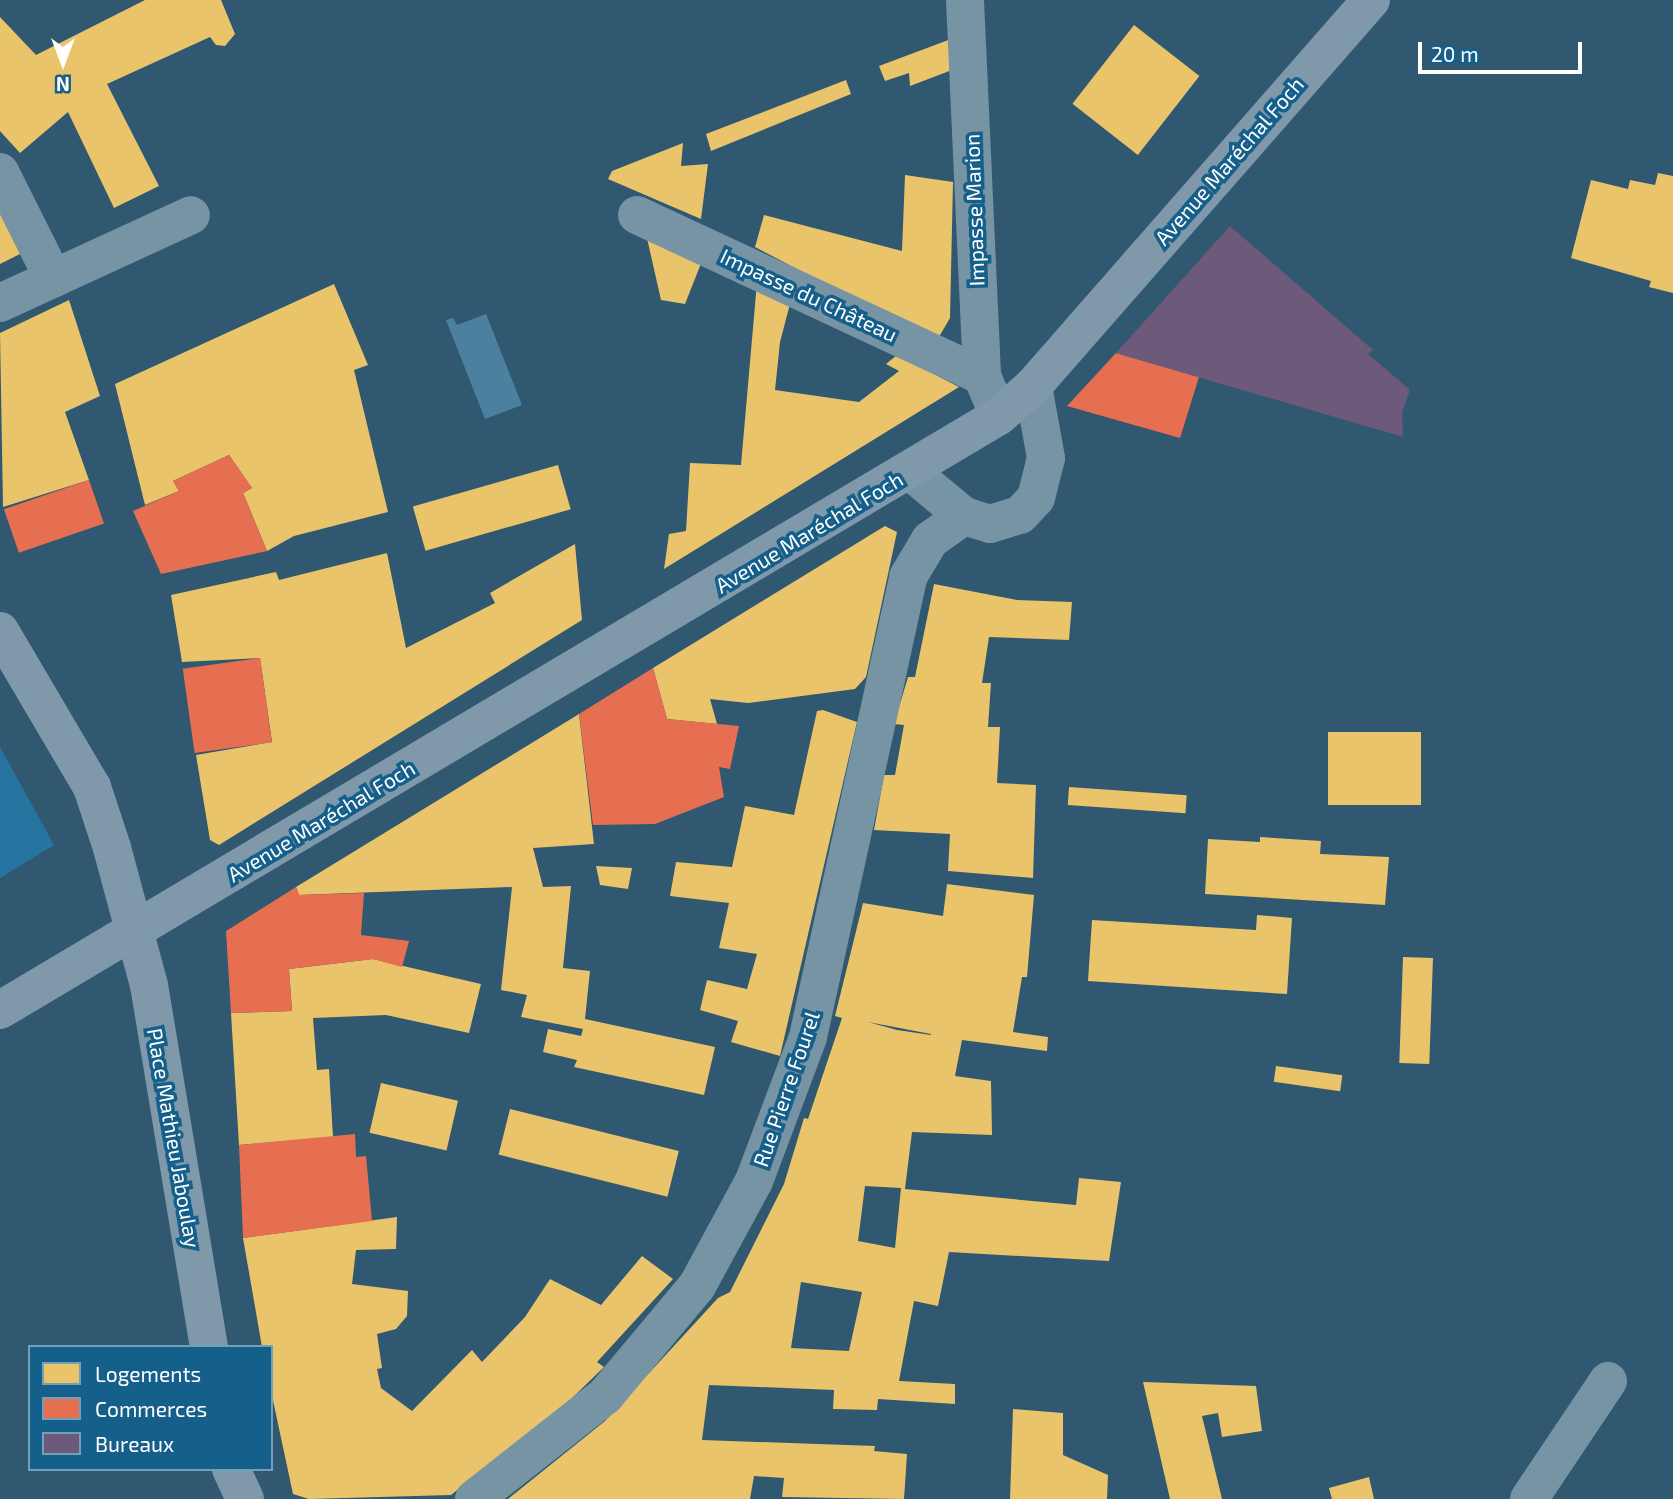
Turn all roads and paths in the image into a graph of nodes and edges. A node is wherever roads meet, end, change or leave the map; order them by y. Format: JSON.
{"nodes":[{"id":1,"x":965,"y":0,"type":"edge"},
{"id":2,"x":1371,"y":0,"type":"edge"},
{"id":3,"x":0,"y":172,"type":"edge"},
{"id":4,"x":191,"y":215,"type":"dead end"},
{"id":5,"x":637,"y":215,"type":"dead end"},
{"id":6,"x":53,"y":278,"type":"junction"},
{"id":7,"x":0,"y":303,"type":"edge"},
{"id":8,"x":982,"y":376,"type":"junction"},
{"id":9,"x":1033,"y":386,"type":"junction"},
{"id":10,"x":999,"y":416,"type":"junction"},
{"id":11,"x":911,"y":472,"type":"junction"},
{"id":12,"x":964,"y":516,"type":"junction"},
{"id":13,"x":0,"y":631,"type":"edge"},
{"id":14,"x":136,"y":929,"type":"junction"},
{"id":15,"x":0,"y":1010,"type":"edge"},
{"id":16,"x":209,"y":1345,"type":"edge"},
{"id":17,"x":1608,"y":1381,"type":"dead end"},
{"id":18,"x":232,"y":1471,"type":"edge"},
{"id":19,"x":245,"y":1499,"type":"edge"},
{"id":20,"x":474,"y":1499,"type":"edge"},
{"id":21,"x":1529,"y":1499,"type":"edge"}],
"edges":[{"from":1,"to":8,"type":"street","name":"Impasse Marion"},
{"from":2,"to":9,"type":"main road","name":"Avenue Maréchal Foch"},
{"from":3,"to":6,"type":"street"},
{"from":4,"to":6,"type":"street"},
{"from":5,"to":8,"type":"street","name":"Impasse du Château"},
{"from":6,"to":7,"type":"street"},
{"from":8,"to":10,"type":"street","name":"Impasse Marion"},
{"from":9,"to":10,"type":"main road","name":"Avenue Maréchal Foch"},
{"from":9,"to":12,"type":"street"},
{"from":10,"to":11,"type":"main road","name":"Avenue Maréchal Foch"},
{"from":11,"to":12,"type":"street"},
{"from":11,"to":14,"type":"main road","name":"Avenue Maréchal Foch"},
{"from":12,"to":20,"type":"street","name":"Rue Pierre Fourel"},
{"from":13,"to":14,"type":"main road","name":"Place Mathieu Jaboulay"},
{"from":14,"to":15,"type":"main road","name":"Avenue Maréchal Foch"},
{"from":14,"to":16,"type":"main road","name":"Place Mathieu Jaboulay"},
{"from":17,"to":21,"type":"street"},
{"from":18,"to":19,"type":"main road"}]}
